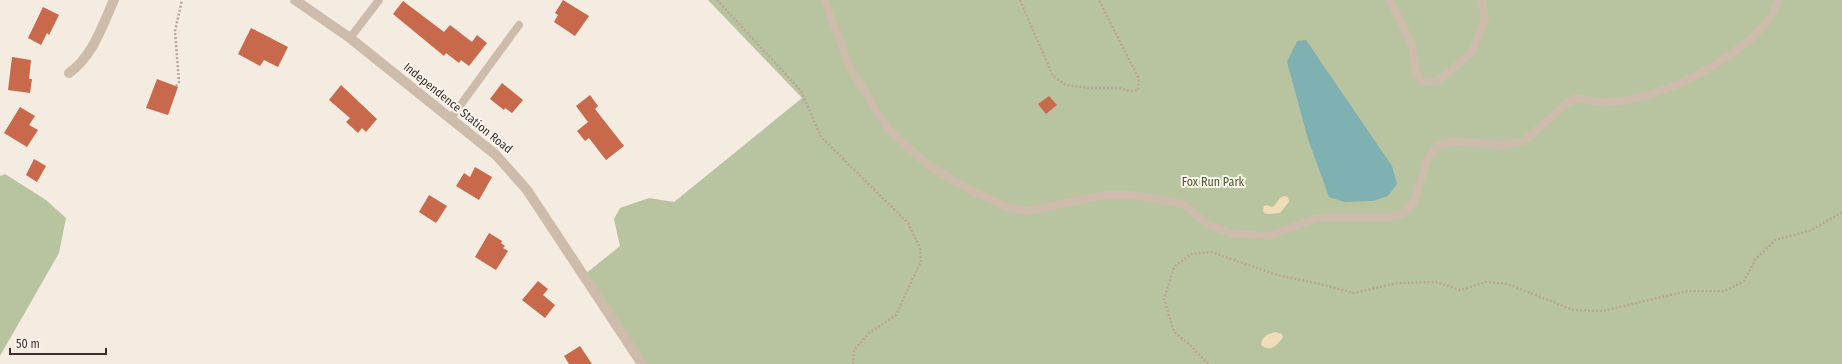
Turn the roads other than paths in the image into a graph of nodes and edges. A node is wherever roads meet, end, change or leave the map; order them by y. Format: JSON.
{"nodes":[{"id":1,"x":114,"y":0,"type":"edge"},
{"id":2,"x":296,"y":0,"type":"edge"},
{"id":3,"x":379,"y":0,"type":"edge"},
{"id":4,"x":825,"y":0,"type":"edge"},
{"id":5,"x":1390,"y":0,"type":"edge"},
{"id":6,"x":1482,"y":0,"type":"edge"},
{"id":7,"x":1779,"y":0,"type":"edge"},
{"id":8,"x":519,"y":25,"type":"dead end"},
{"id":9,"x":350,"y":38,"type":"junction"},
{"id":10,"x":69,"y":74,"type":"dead end"},
{"id":11,"x":451,"y":118,"type":"junction"},
{"id":12,"x":642,"y":364,"type":"edge"}],
"edges":[{"from":1,"to":10,"type":"street"},
{"from":2,"to":9,"type":"street","name":"Independence Station Road"},
{"from":3,"to":9,"type":"lane"},
{"from":4,"to":7,"type":"lane"},
{"from":5,"to":6,"type":"lane"},
{"from":8,"to":11,"type":"lane"},
{"from":9,"to":11,"type":"street","name":"Independence Station Road"},
{"from":11,"to":12,"type":"street","name":"Independence Station Road"}]}
